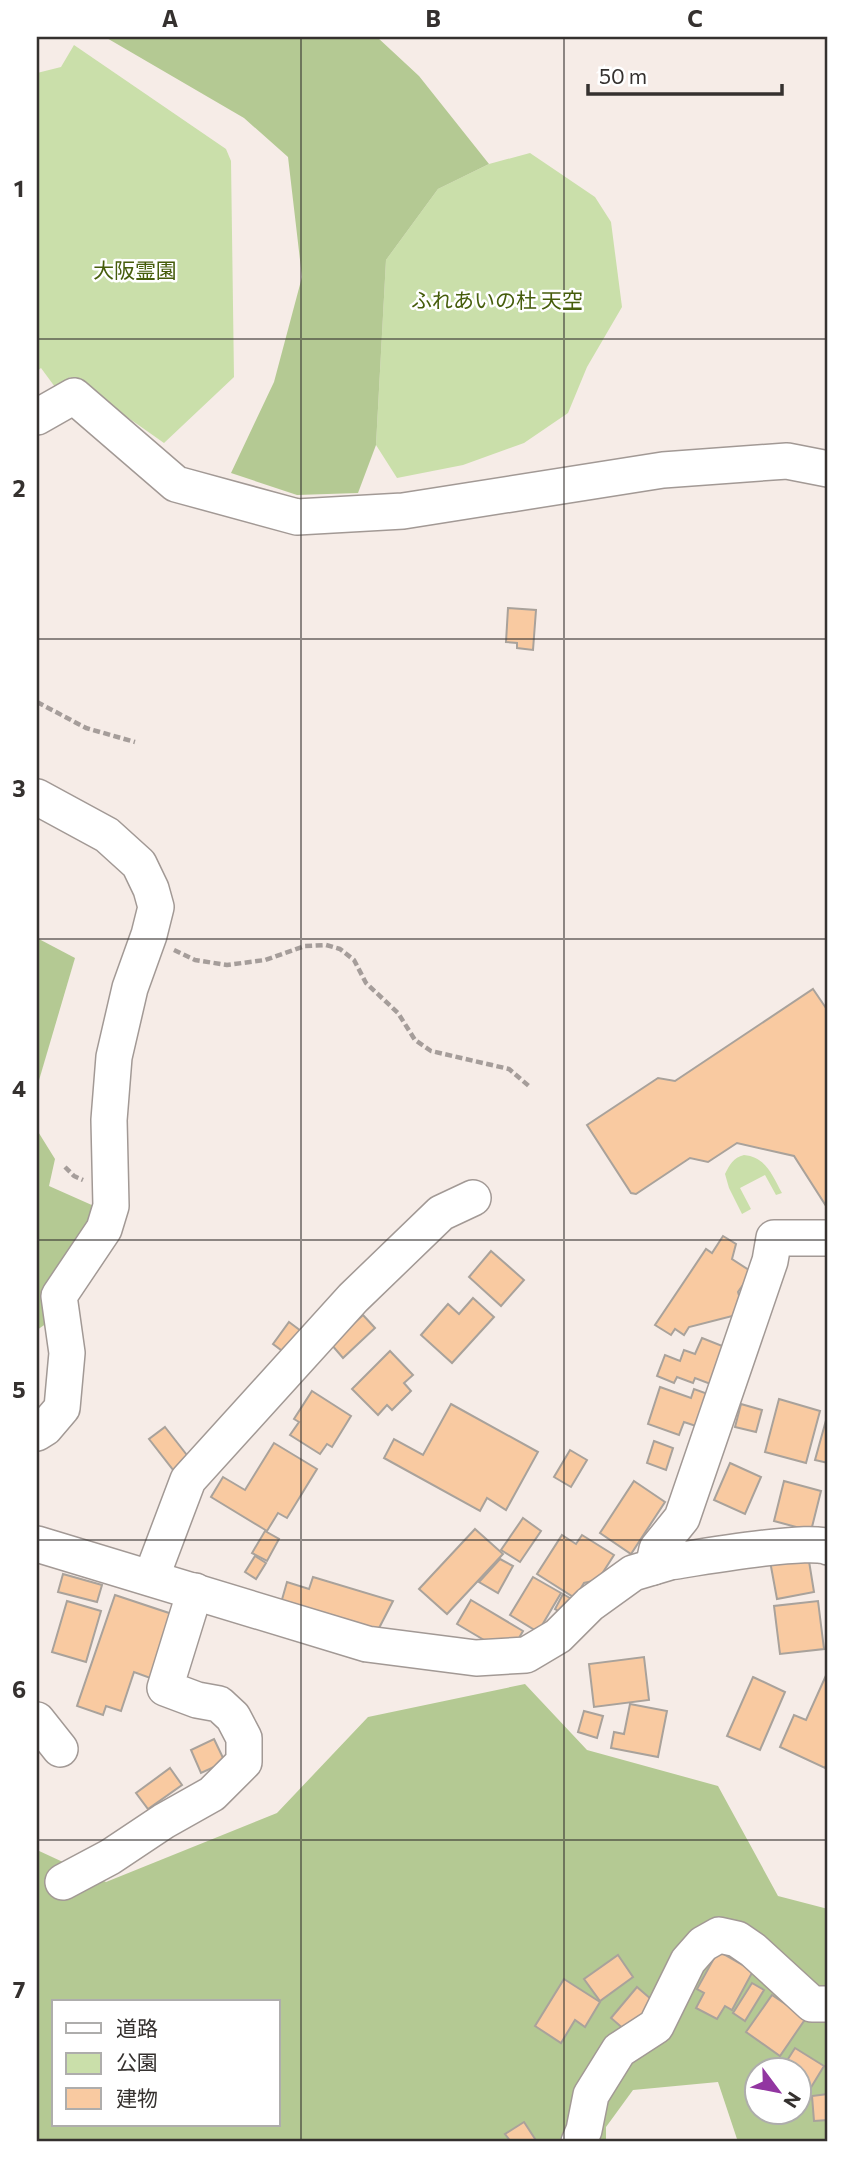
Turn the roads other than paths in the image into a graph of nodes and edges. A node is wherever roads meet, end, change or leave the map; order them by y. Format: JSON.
{"nodes":[{"id":1,"x":37,"y":417,"type":"edge"},
{"id":2,"x":828,"y":469,"type":"edge"},
{"id":3,"x":37,"y":797,"type":"edge"},
{"id":4,"x":473,"y":1198,"type":"dead end"},
{"id":5,"x":828,"y":1238,"type":"edge"},
{"id":6,"x":37,"y":1433,"type":"edge"},
{"id":7,"x":37,"y":1544,"type":"edge"},
{"id":8,"x":828,"y":1547,"type":"edge"},
{"id":9,"x":653,"y":1567,"type":"junction"},
{"id":10,"x":151,"y":1578,"type":"junction"},
{"id":11,"x":195,"y":1591,"type":"junction"},
{"id":12,"x":37,"y":1720,"type":"edge"},
{"id":13,"x":60,"y":1749,"type":"dead end"},
{"id":14,"x":63,"y":1882,"type":"dead end"},
{"id":15,"x":828,"y":2004,"type":"edge"},
{"id":16,"x":579,"y":2142,"type":"edge"}],
"edges":[{"from":1,"to":2,"type":"street"},
{"from":3,"to":6,"type":"street"},
{"from":4,"to":10,"type":"street"},
{"from":5,"to":9,"type":"street"},
{"from":7,"to":10,"type":"street"},
{"from":8,"to":9,"type":"street"},
{"from":9,"to":11,"type":"street"},
{"from":10,"to":11,"type":"street"},
{"from":11,"to":14,"type":"street"},
{"from":12,"to":13,"type":"street"},
{"from":15,"to":16,"type":"street"}]}
